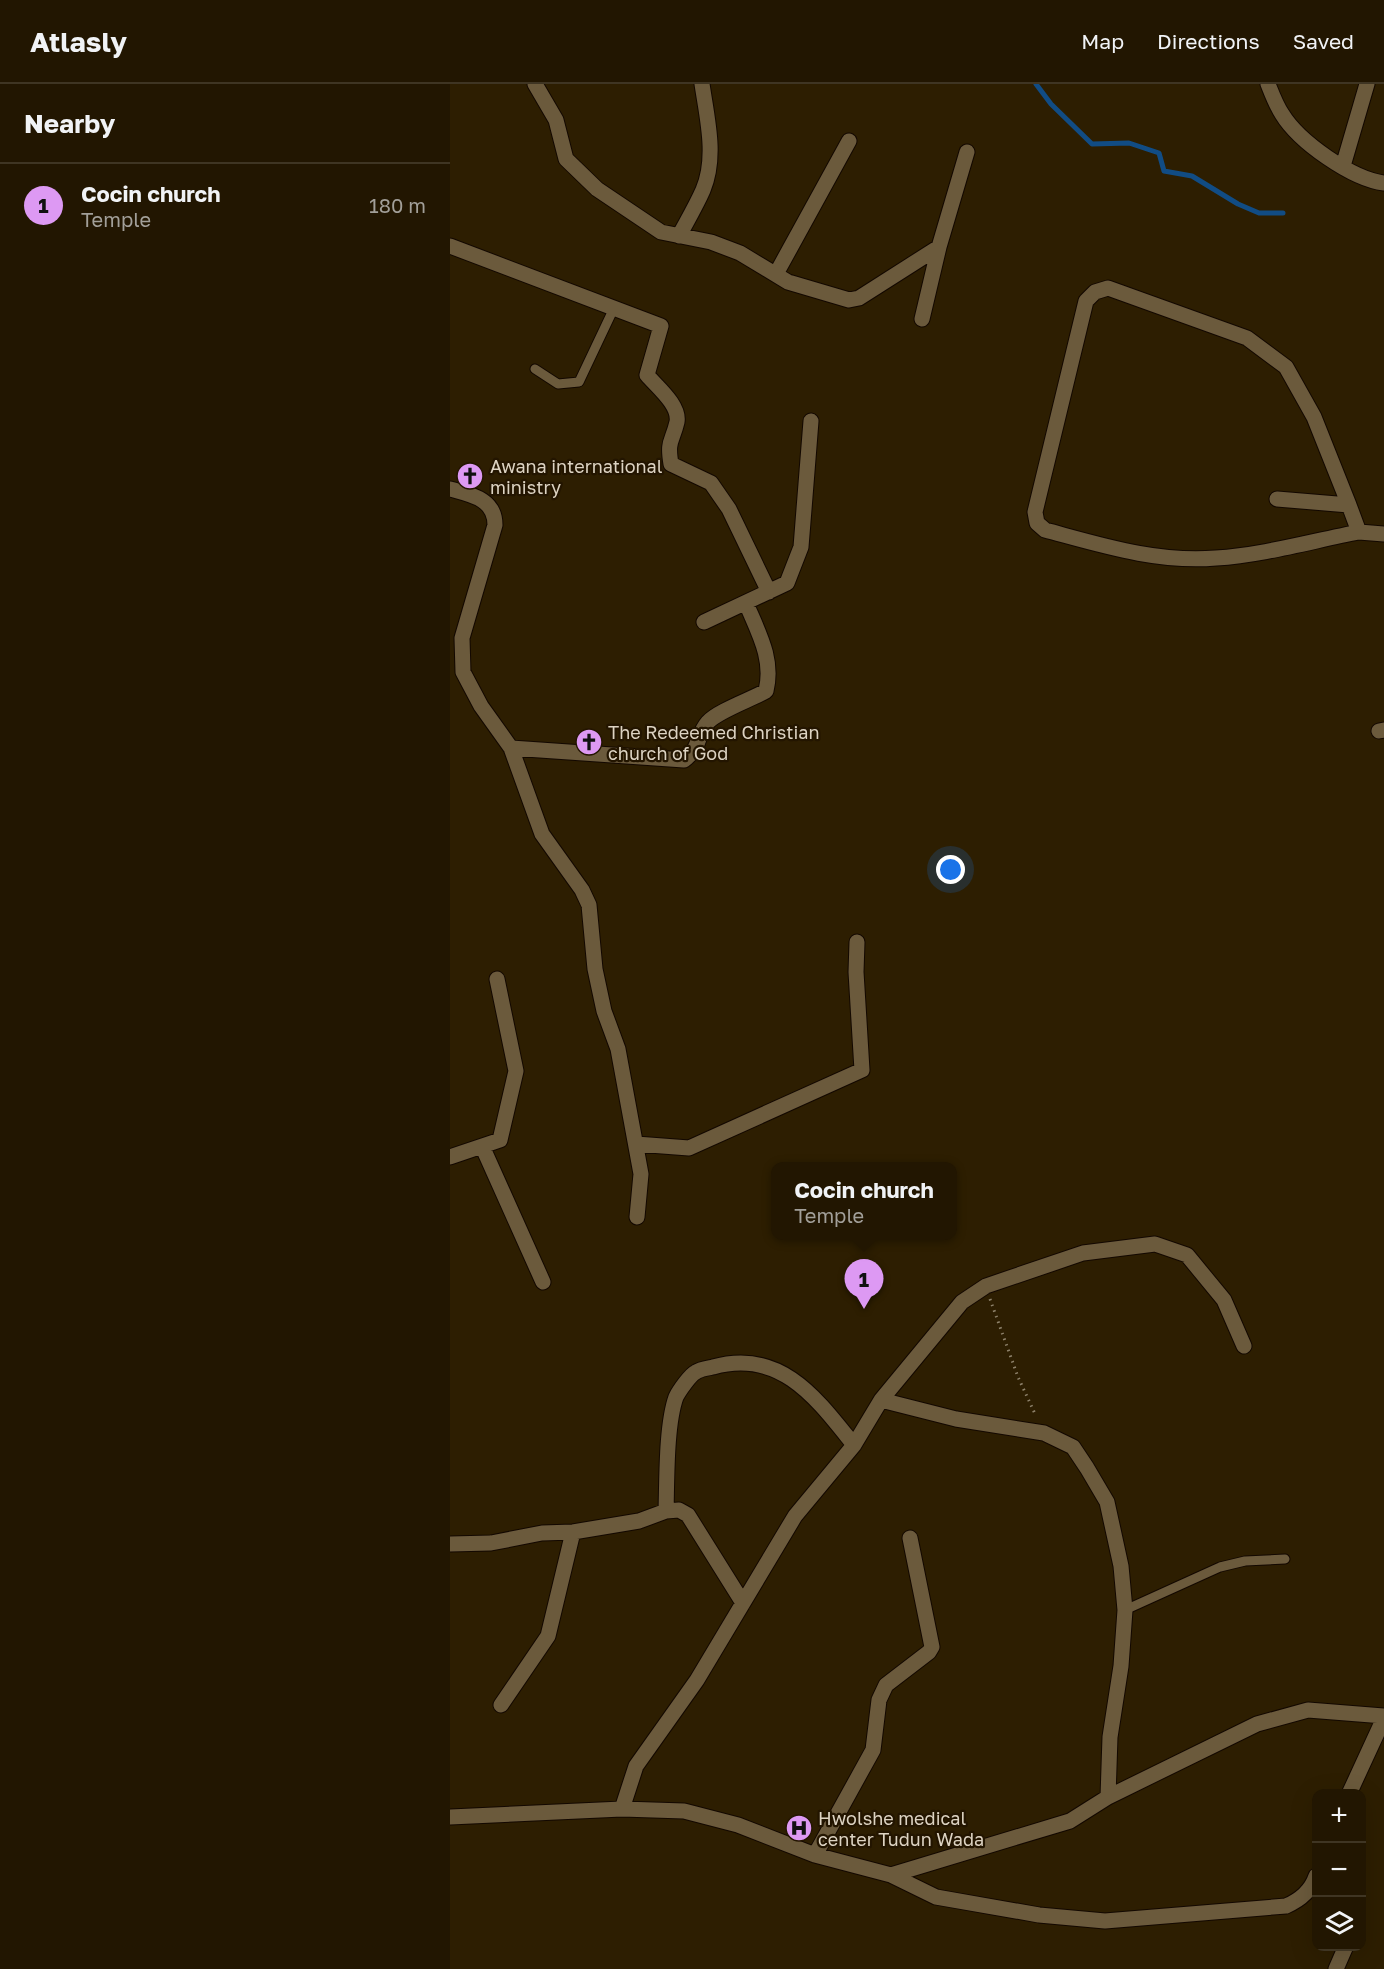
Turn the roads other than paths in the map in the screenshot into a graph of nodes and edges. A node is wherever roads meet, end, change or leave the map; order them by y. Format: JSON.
{"nodes":[{"id":1,"x":535,"y":84,"type":"edge"},
{"id":2,"x":702,"y":84,"type":"edge"},
{"id":3,"x":1268,"y":84,"type":"edge"},
{"id":4,"x":1367,"y":84,"type":"edge"},
{"id":5,"x":849,"y":141,"type":"dead end"},
{"id":6,"x":967,"y":152,"type":"dead end"},
{"id":7,"x":1343,"y":166,"type":"junction"},
{"id":8,"x":1384,"y":183,"type":"edge"},
{"id":9,"x":679,"y":236,"type":"junction"},
{"id":10,"x":450,"y":246,"type":"edge"},
{"id":11,"x":939,"y":247,"type":"junction"},
{"id":12,"x":776,"y":274,"type":"junction"},
{"id":13,"x":614,"y":308,"type":"junction"},
{"id":14,"x":922,"y":319,"type":"dead end"},
{"id":15,"x":535,"y":369,"type":"dead end"},
{"id":16,"x":811,"y":421,"type":"dead end"},
{"id":17,"x":450,"y":489,"type":"edge"},
{"id":18,"x":1277,"y":499,"type":"dead end"},
{"id":19,"x":1349,"y":505,"type":"junction"},
{"id":20,"x":1359,"y":532,"type":"junction"},
{"id":21,"x":1384,"y":534,"type":"edge"},
{"id":22,"x":770,"y":592,"type":"junction"},
{"id":23,"x":746,"y":603,"type":"junction"},
{"id":24,"x":704,"y":622,"type":"dead end"},
{"id":25,"x":511,"y":748,"type":"junction"},
{"id":26,"x":857,"y":942,"type":"dead end"},
{"id":27,"x":497,"y":979,"type":"dead end"},
{"id":28,"x":636,"y":1144,"type":"junction"},
{"id":29,"x":483,"y":1148,"type":"junction"},
{"id":30,"x":450,"y":1157,"type":"edge"},
{"id":31,"x":637,"y":1217,"type":"dead end"},
{"id":32,"x":543,"y":1282,"type":"dead end"},
{"id":33,"x":1244,"y":1346,"type":"dead end"},
{"id":34,"x":881,"y":1400,"type":"junction"},
{"id":35,"x":854,"y":1445,"type":"junction"},
{"id":36,"x":666,"y":1511,"type":"junction"},
{"id":37,"x":573,"y":1532,"type":"junction"},
{"id":38,"x":909,"y":1538,"type":"dead end"},
{"id":39,"x":450,"y":1544,"type":"edge"},
{"id":40,"x":1285,"y":1559,"type":"dead end"},
{"id":41,"x":743,"y":1603,"type":"junction"},
{"id":42,"x":1125,"y":1610,"type":"junction"},
{"id":43,"x":501,"y":1705,"type":"dead end"},
{"id":44,"x":1384,"y":1717,"type":"edge"},
{"id":45,"x":1351,"y":1789,"type":"edge"},
{"id":46,"x":1108,"y":1797,"type":"junction"},
{"id":47,"x":622,"y":1809,"type":"junction"},
{"id":48,"x":450,"y":1817,"type":"edge"},
{"id":49,"x":815,"y":1855,"type":"junction"},
{"id":50,"x":891,"y":1875,"type":"junction"},
{"id":51,"x":1312,"y":1887,"type":"edge"},
{"id":52,"x":1344,"y":1951,"type":"edge"},
{"id":53,"x":1336,"y":1969,"type":"edge"}],
"edges":[{"from":1,"to":9,"type":"street"},
{"from":2,"to":9,"type":"street"},
{"from":3,"to":7,"type":"street"},
{"from":4,"to":7,"type":"street"},
{"from":5,"to":12,"type":"street"},
{"from":6,"to":11,"type":"street"},
{"from":7,"to":8,"type":"street"},
{"from":9,"to":12,"type":"street"},
{"from":10,"to":13,"type":"street"},
{"from":11,"to":12,"type":"street"},
{"from":11,"to":14,"type":"street"},
{"from":13,"to":15,"type":"lane"},
{"from":13,"to":22,"type":"street"},
{"from":16,"to":22,"type":"street"},
{"from":17,"to":25,"type":"street"},
{"from":18,"to":19,"type":"street"},
{"from":19,"to":20,"type":"street"},
{"from":19,"to":20,"type":"street"},
{"from":20,"to":21,"type":"street"},
{"from":22,"to":23,"type":"street"},
{"from":23,"to":24,"type":"street"},
{"from":23,"to":25,"type":"street"},
{"from":25,"to":28,"type":"street"},
{"from":26,"to":28,"type":"street"},
{"from":27,"to":29,"type":"street"},
{"from":28,"to":31,"type":"street"},
{"from":29,"to":30,"type":"street"},
{"from":29,"to":32,"type":"street"},
{"from":33,"to":34,"type":"street"},
{"from":34,"to":35,"type":"street"},
{"from":34,"to":42,"type":"street"},
{"from":35,"to":36,"type":"street"},
{"from":35,"to":41,"type":"street"},
{"from":36,"to":37,"type":"street"},
{"from":36,"to":41,"type":"street"},
{"from":37,"to":39,"type":"street"},
{"from":37,"to":43,"type":"street"},
{"from":38,"to":49,"type":"street"},
{"from":40,"to":42,"type":"lane"},
{"from":41,"to":47,"type":"street"},
{"from":42,"to":46,"type":"street"},
{"from":44,"to":45,"type":"street"},
{"from":44,"to":46,"type":"street"},
{"from":46,"to":50,"type":"street"},
{"from":47,"to":48,"type":"street"},
{"from":47,"to":49,"type":"street"},
{"from":49,"to":50,"type":"street"},
{"from":50,"to":51,"type":"street"},
{"from":52,"to":53,"type":"street"}]}
